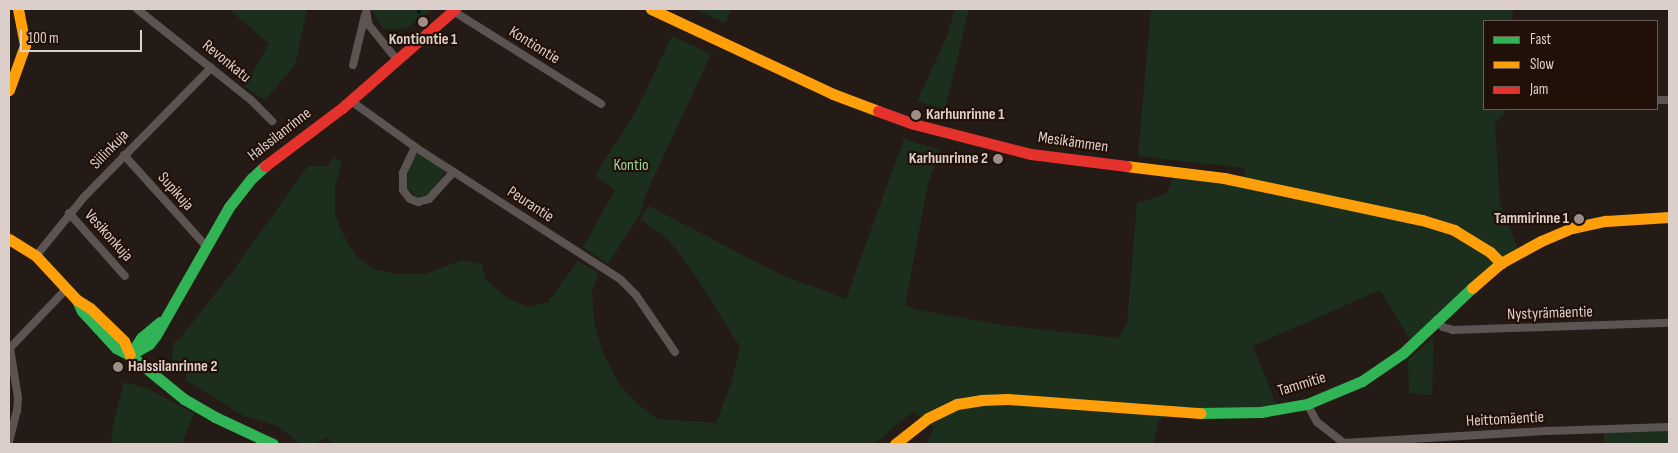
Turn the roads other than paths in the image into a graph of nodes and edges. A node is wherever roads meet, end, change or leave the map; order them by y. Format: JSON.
{"nodes":[{"id":1,"x":18,"y":9,"type":"edge"},
{"id":2,"x":137,"y":9,"type":"edge"},
{"id":3,"x":651,"y":9,"type":"edge"},
{"id":4,"x":454,"y":10,"type":"edge"},
{"id":5,"x":366,"y":11,"type":"edge"},
{"id":6,"x":397,"y":60,"type":"junction"},
{"id":7,"x":353,"y":65,"type":"dead end"},
{"id":8,"x":210,"y":68,"type":"junction"},
{"id":9,"x":9,"y":90,"type":"edge"},
{"id":10,"x":351,"y":101,"type":"junction"},
{"id":11,"x":601,"y":104,"type":"dead end"},
{"id":12,"x":272,"y":121,"type":"dead end"},
{"id":13,"x":415,"y":147,"type":"junction"},
{"id":14,"x":124,"y":155,"type":"junction"},
{"id":15,"x":453,"y":172,"type":"junction"},
{"id":16,"x":69,"y":213,"type":"junction"},
{"id":17,"x":1669,"y":217,"type":"edge"},
{"id":18,"x":9,"y":239,"type":"edge"},
{"id":19,"x":206,"y":246,"type":"junction"},
{"id":20,"x":36,"y":256,"type":"junction"},
{"id":21,"x":1501,"y":263,"type":"junction"},
{"id":22,"x":126,"y":276,"type":"dead end"},
{"id":23,"x":67,"y":288,"type":"junction"},
{"id":24,"x":1436,"y":320,"type":"junction"},
{"id":25,"x":1669,"y":324,"type":"edge"},
{"id":26,"x":9,"y":349,"type":"edge"},
{"id":27,"x":675,"y":352,"type":"dead end"},
{"id":28,"x":130,"y":355,"type":"junction"},
{"id":29,"x":1307,"y":404,"type":"junction"},
{"id":30,"x":1669,"y":427,"type":"edge"},
{"id":31,"x":9,"y":442,"type":"edge"},
{"id":32,"x":898,"y":442,"type":"edge"},
{"id":33,"x":1344,"y":443,"type":"edge"},
{"id":34,"x":273,"y":444,"type":"edge"}],
"edges":[{"from":1,"to":9,"type":"street"},
{"from":2,"to":8,"type":"street","name":"Revonkatu"},
{"from":3,"to":21,"type":"street","name":"Mesikämmen"},
{"from":4,"to":6,"type":"street","name":"Halssilanrinne"},
{"from":4,"to":11,"type":"street","name":"Kontiontie"},
{"from":5,"to":6,"type":"street"},
{"from":5,"to":7,"type":"street"},
{"from":6,"to":10,"type":"street","name":"Halssilanrinne"},
{"from":8,"to":12,"type":"street","name":"Revonkatu"},
{"from":8,"to":14,"type":"street","name":"Siilinkuja"},
{"from":10,"to":13,"type":"street","name":"Peurantie"},
{"from":10,"to":19,"type":"street","name":"Halssilanrinne"},
{"from":13,"to":15,"type":"street","name":"Peurantie"},
{"from":13,"to":15,"type":"street"},
{"from":14,"to":16,"type":"street","name":"Siilinkuja"},
{"from":14,"to":19,"type":"street","name":"Supikuja"},
{"from":15,"to":27,"type":"street","name":"Peurantie"},
{"from":16,"to":20,"type":"street","name":"Siilinkuja"},
{"from":16,"to":22,"type":"street","name":"Vesikonkuja"},
{"from":17,"to":21,"type":"street","name":"Tammitie"},
{"from":18,"to":20,"type":"street"},
{"from":19,"to":28,"type":"street","name":"Halssilanrinne"},
{"from":20,"to":23,"type":"street"},
{"from":21,"to":24,"type":"street","name":"Tammitie"},
{"from":23,"to":26,"type":"street"},
{"from":23,"to":28,"type":"street"},
{"from":24,"to":25,"type":"street","name":"Nystyrämäentie"},
{"from":24,"to":29,"type":"street","name":"Tammitie"},
{"from":26,"to":31,"type":"street"},
{"from":28,"to":34,"type":"street"},
{"from":29,"to":32,"type":"street","name":"Tammitie"},
{"from":29,"to":33,"type":"street"},
{"from":30,"to":33,"type":"street","name":"Heittomäentie"}]}
